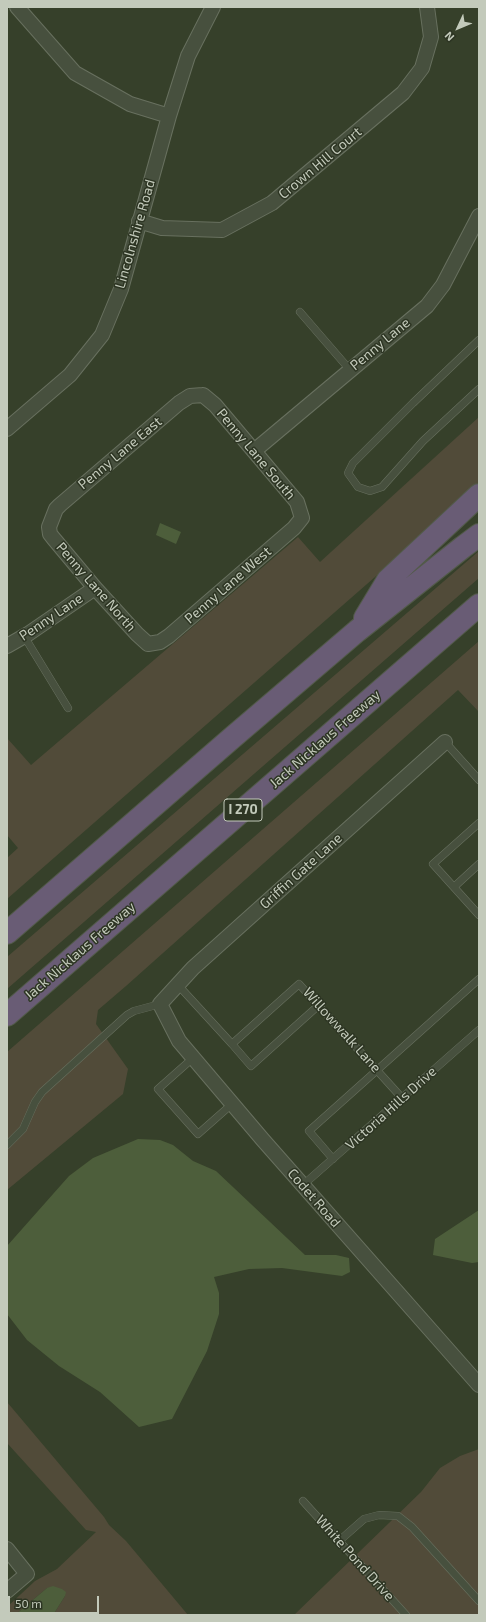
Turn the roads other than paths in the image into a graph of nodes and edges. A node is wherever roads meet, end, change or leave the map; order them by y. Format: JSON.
{"nodes":[{"id":1,"x":17,"y":7,"type":"edge"},
{"id":2,"x":213,"y":7,"type":"edge"},
{"id":3,"x":427,"y":7,"type":"edge"},
{"id":4,"x":169,"y":116,"type":"junction"},
{"id":5,"x":479,"y":216,"type":"edge"},
{"id":6,"x":139,"y":221,"type":"junction"},
{"id":7,"x":300,"y":312,"type":"dead end"},
{"id":8,"x":479,"y":340,"type":"edge"},
{"id":9,"x":350,"y":370,"type":"junction"},
{"id":10,"x":479,"y":389,"type":"edge"},
{"id":11,"x":203,"y":395,"type":"joint"},
{"id":12,"x":7,"y":429,"type":"edge"},
{"id":13,"x":254,"y":451,"type":"junction"},
{"id":14,"x":479,"y":495,"type":"edge"},
{"id":15,"x":302,"y":518,"type":"joint"},
{"id":16,"x":479,"y":521,"type":"edge"},
{"id":17,"x":49,"y":527,"type":"joint"},
{"id":18,"x":471,"y":541,"type":"edge"},
{"id":19,"x":95,"y":588,"type":"junction"},
{"id":20,"x":479,"y":605,"type":"edge"},
{"id":21,"x":357,"y":632,"type":"junction"},
{"id":22,"x":24,"y":636,"type":"junction"},
{"id":23,"x":148,"y":644,"type":"joint"},
{"id":24,"x":7,"y":646,"type":"edge"},
{"id":25,"x":68,"y":708,"type":"dead end"},
{"id":26,"x":446,"y":742,"type":"joint"},
{"id":27,"x":479,"y":780,"type":"edge"},
{"id":28,"x":479,"y":822,"type":"edge"},
{"id":29,"x":479,"y":864,"type":"edge"},
{"id":30,"x":454,"y":887,"type":"junction"},
{"id":31,"x":479,"y":916,"type":"edge"},
{"id":32,"x":7,"y":933,"type":"edge"},
{"id":33,"x":479,"y":979,"type":"edge"},
{"id":34,"x":178,"y":984,"type":"junction"},
{"id":35,"x":160,"y":1004,"type":"junction"},
{"id":36,"x":319,"y":1005,"type":"junction"},
{"id":37,"x":7,"y":1015,"type":"edge"},
{"id":38,"x":479,"y":1030,"type":"edge"},
{"id":39,"x":232,"y":1044,"type":"junction"},
{"id":40,"x":193,"y":1058,"type":"junction"},
{"id":41,"x":377,"y":1070,"type":"junction"},
{"id":42,"x":402,"y":1098,"type":"junction"},
{"id":43,"x":232,"y":1104,"type":"junction"},
{"id":44,"x":7,"y":1145,"type":"edge"},
{"id":45,"x":333,"y":1159,"type":"junction"},
{"id":46,"x":303,"y":1186,"type":"junction"},
{"id":47,"x":479,"y":1385,"type":"edge"},
{"id":48,"x":303,"y":1501,"type":"dead end"},
{"id":49,"x":339,"y":1541,"type":"junction"},
{"id":50,"x":7,"y":1549,"type":"edge"},
{"id":51,"x":7,"y":1591,"type":"edge"},
{"id":52,"x":479,"y":1601,"type":"edge"},
{"id":53,"x":406,"y":1615,"type":"edge"}],
"edges":[{"from":1,"to":4,"type":"street"},
{"from":2,"to":4,"type":"street","name":"Lincolnshire Road"},
{"from":3,"to":6,"type":"street","name":"Crown Hill Court"},
{"from":4,"to":6,"type":"street","name":"Lincolnshire Road"},
{"from":5,"to":9,"type":"street","name":"Penny Lane"},
{"from":6,"to":12,"type":"street","name":"Lincolnshire Road"},
{"from":7,"to":9,"type":"lane"},
{"from":8,"to":10,"type":"lane"},
{"from":9,"to":13,"type":"street","name":"Penny Lane"},
{"from":11,"to":13,"type":"street","name":"Penny Lane South"},
{"from":11,"to":17,"type":"street","name":"Penny Lane East"},
{"from":13,"to":15,"type":"street","name":"Penny Lane South"},
{"from":14,"to":21,"type":"highway"},
{"from":15,"to":23,"type":"street","name":"Penny Lane West"},
{"from":16,"to":18,"type":"highway"},
{"from":17,"to":19,"type":"street","name":"Penny Lane North"},
{"from":18,"to":21,"type":"highway"},
{"from":19,"to":22,"type":"street","name":"Penny Lane"},
{"from":19,"to":23,"type":"street","name":"Penny Lane North"},
{"from":20,"to":37,"type":"highway","name":"Jack Nicklaus Freeway","number":"I 270"},
{"from":21,"to":32,"type":"highway"},
{"from":22,"to":24,"type":"street","name":"Penny Lane"},
{"from":22,"to":25,"type":"lane"},
{"from":26,"to":27,"type":"lane"},
{"from":26,"to":34,"type":"street","name":"Griffin Gate Lane"},
{"from":28,"to":30,"type":"lane"},
{"from":29,"to":30,"type":"lane"},
{"from":30,"to":31,"type":"lane"},
{"from":33,"to":41,"type":"lane"},
{"from":34,"to":35,"type":"street","name":"Griffin Gate Lane"},
{"from":34,"to":39,"type":"lane"},
{"from":35,"to":40,"type":"street","name":"Codet Road"},
{"from":35,"to":44,"type":"lane"},
{"from":36,"to":39,"type":"lane","name":"Willowwalk Lane"},
{"from":36,"to":39,"type":"lane"},
{"from":36,"to":41,"type":"lane","name":"Willowwalk Lane"},
{"from":38,"to":42,"type":"lane","name":"Victoria Hills Drive"},
{"from":40,"to":43,"type":"street","name":"Codet Road"},
{"from":40,"to":43,"type":"lane"},
{"from":41,"to":42,"type":"lane","name":"Willowwalk Lane"},
{"from":41,"to":45,"type":"lane"},
{"from":42,"to":45,"type":"lane","name":"Victoria Hills Drive"},
{"from":43,"to":46,"type":"street","name":"Codet Road"},
{"from":45,"to":46,"type":"lane","name":"Victoria Hills Drive"},
{"from":46,"to":47,"type":"street","name":"Codet Road"},
{"from":48,"to":49,"type":"lane","name":"White Pond Drive"},
{"from":49,"to":52,"type":"lane"},
{"from":49,"to":53,"type":"lane","name":"White Pond Drive"},
{"from":50,"to":51,"type":"street"}]}
